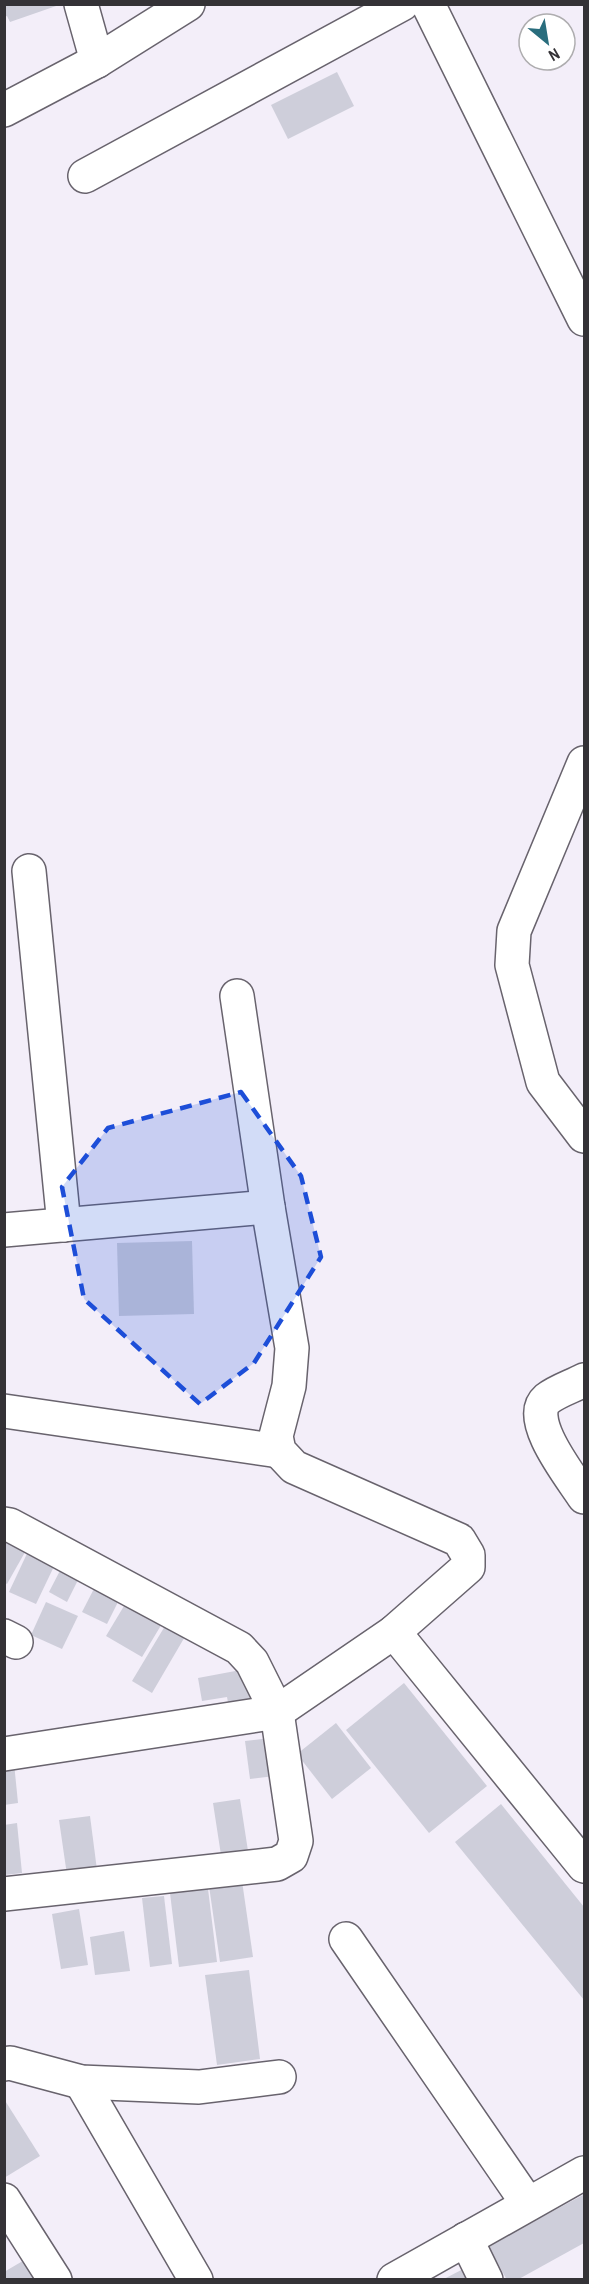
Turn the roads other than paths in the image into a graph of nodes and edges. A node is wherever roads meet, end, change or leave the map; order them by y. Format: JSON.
{"nodes":[{"id":1,"x":81,"y":4,"type":"edge"},
{"id":2,"x":188,"y":4,"type":"edge"},
{"id":3,"x":402,"y":4,"type":"edge"},
{"id":4,"x":428,"y":4,"type":"edge"},
{"id":5,"x":97,"y":61,"type":"junction"},
{"id":6,"x":4,"y":110,"type":"edge"},
{"id":7,"x":85,"y":176,"type":"dead end"},
{"id":8,"x":585,"y":319,"type":"edge"},
{"id":9,"x":585,"y":763,"type":"edge"},
{"id":10,"x":29,"y":871,"type":"dead end"},
{"id":11,"x":237,"y":996,"type":"dead end"},
{"id":12,"x":585,"y":1136,"type":"edge"},
{"id":13,"x":268,"y":1207,"type":"junction"},
{"id":14,"x":63,"y":1225,"type":"junction"},
{"id":15,"x":4,"y":1230,"type":"edge"},
{"id":16,"x":585,"y":1380,"type":"edge"},
{"id":17,"x":4,"y":1411,"type":"edge"},
{"id":18,"x":279,"y":1451,"type":"junction"},
{"id":19,"x":585,"y":1497,"type":"edge"},
{"id":20,"x":4,"y":1524,"type":"edge"},
{"id":21,"x":394,"y":1632,"type":"junction"},
{"id":22,"x":277,"y":1712,"type":"junction"},
{"id":23,"x":4,"y":1754,"type":"edge"},
{"id":24,"x":585,"y":1866,"type":"edge"},
{"id":25,"x":4,"y":1894,"type":"edge"},
{"id":26,"x":346,"y":1939,"type":"dead end"},
{"id":27,"x":6,"y":2055,"type":"edge"},
{"id":28,"x":279,"y":2077,"type":"dead end"},
{"id":29,"x":81,"y":2082,"type":"junction"},
{"id":30,"x":584,"y":2175,"type":"edge"},
{"id":31,"x":4,"y":2200,"type":"edge"},
{"id":32,"x":528,"y":2204,"type":"junction"},
{"id":33,"x":466,"y":2239,"type":"junction"},
{"id":34,"x":55,"y":2280,"type":"edge"},
{"id":35,"x":196,"y":2280,"type":"edge"},
{"id":36,"x":394,"y":2280,"type":"edge"},
{"id":37,"x":486,"y":2280,"type":"edge"}],
"edges":[{"from":1,"to":5,"type":"street"},
{"from":2,"to":5,"type":"street"},
{"from":3,"to":7,"type":"street"},
{"from":4,"to":8,"type":"street"},
{"from":5,"to":6,"type":"street"},
{"from":9,"to":12,"type":"street"},
{"from":10,"to":14,"type":"street"},
{"from":11,"to":13,"type":"street"},
{"from":13,"to":14,"type":"street"},
{"from":13,"to":18,"type":"street"},
{"from":14,"to":15,"type":"street"},
{"from":16,"to":19,"type":"street"},
{"from":17,"to":18,"type":"street"},
{"from":18,"to":21,"type":"street"},
{"from":20,"to":22,"type":"street"},
{"from":21,"to":22,"type":"street"},
{"from":21,"to":24,"type":"street"},
{"from":22,"to":23,"type":"street"},
{"from":22,"to":25,"type":"street"},
{"from":26,"to":32,"type":"street"},
{"from":27,"to":29,"type":"street"},
{"from":28,"to":29,"type":"street"},
{"from":29,"to":35,"type":"street"},
{"from":30,"to":32,"type":"street"},
{"from":31,"to":34,"type":"street"},
{"from":32,"to":33,"type":"street"},
{"from":33,"to":36,"type":"street"},
{"from":33,"to":37,"type":"street"}]}
